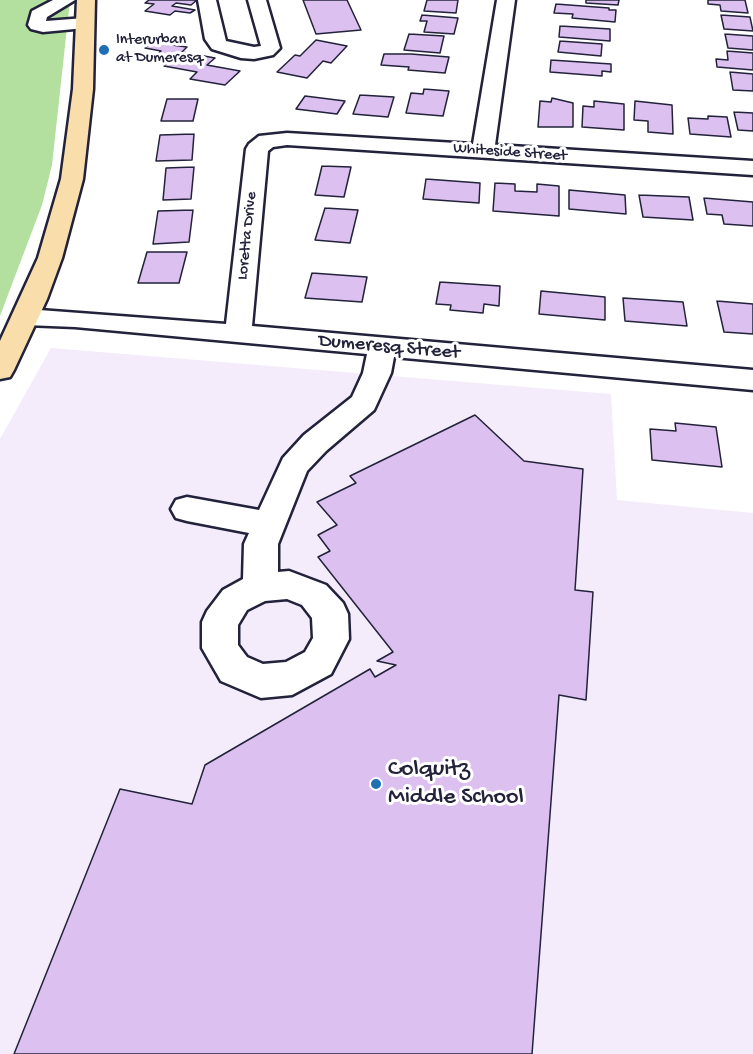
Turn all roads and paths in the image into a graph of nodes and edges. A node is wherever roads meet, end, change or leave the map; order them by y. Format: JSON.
{"nodes":[{"id":1,"x":66,"y":0,"type":"edge"},
{"id":2,"x":86,"y":0,"type":"edge"},
{"id":3,"x":207,"y":0,"type":"edge"},
{"id":4,"x":257,"y":0,"type":"edge"},
{"id":5,"x":506,"y":0,"type":"edge"},
{"id":6,"x":85,"y":24,"type":"junction"},
{"id":7,"x":267,"y":141,"type":"joint"},
{"id":8,"x":483,"y":151,"type":"junction"},
{"id":9,"x":753,"y":168,"type":"edge"},
{"id":10,"x":26,"y":317,"type":"junction"},
{"id":11,"x":238,"y":335,"type":"junction"},
{"id":12,"x":382,"y":348,"type":"junction"},
{"id":13,"x":0,"y":370,"type":"edge"},
{"id":14,"x":753,"y":380,"type":"edge"},
{"id":15,"x":188,"y":509,"type":"dead end"},
{"id":16,"x":269,"y":524,"type":"junction"},
{"id":17,"x":260,"y":587,"type":"dead end"}],
"edges":[{"from":1,"to":6,"type":"street"},
{"from":2,"to":6,"type":"main road"},
{"from":3,"to":4,"type":"street"},
{"from":5,"to":8,"type":"street"},
{"from":6,"to":10,"type":"main road"},
{"from":7,"to":8,"type":"street","name":"Whiteside Street"},
{"from":7,"to":11,"type":"street","name":"Loretta Drive"},
{"from":8,"to":9,"type":"street","name":"Whiteside Street"},
{"from":10,"to":11,"type":"street","name":"Dumeresq Street"},
{"from":10,"to":13,"type":"main road"},
{"from":11,"to":12,"type":"street","name":"Dumeresq Street"},
{"from":12,"to":14,"type":"street","name":"Dumeresq Street"},
{"from":12,"to":16,"type":"street"},
{"from":15,"to":16,"type":"street"},
{"from":16,"to":17,"type":"street"}]}
